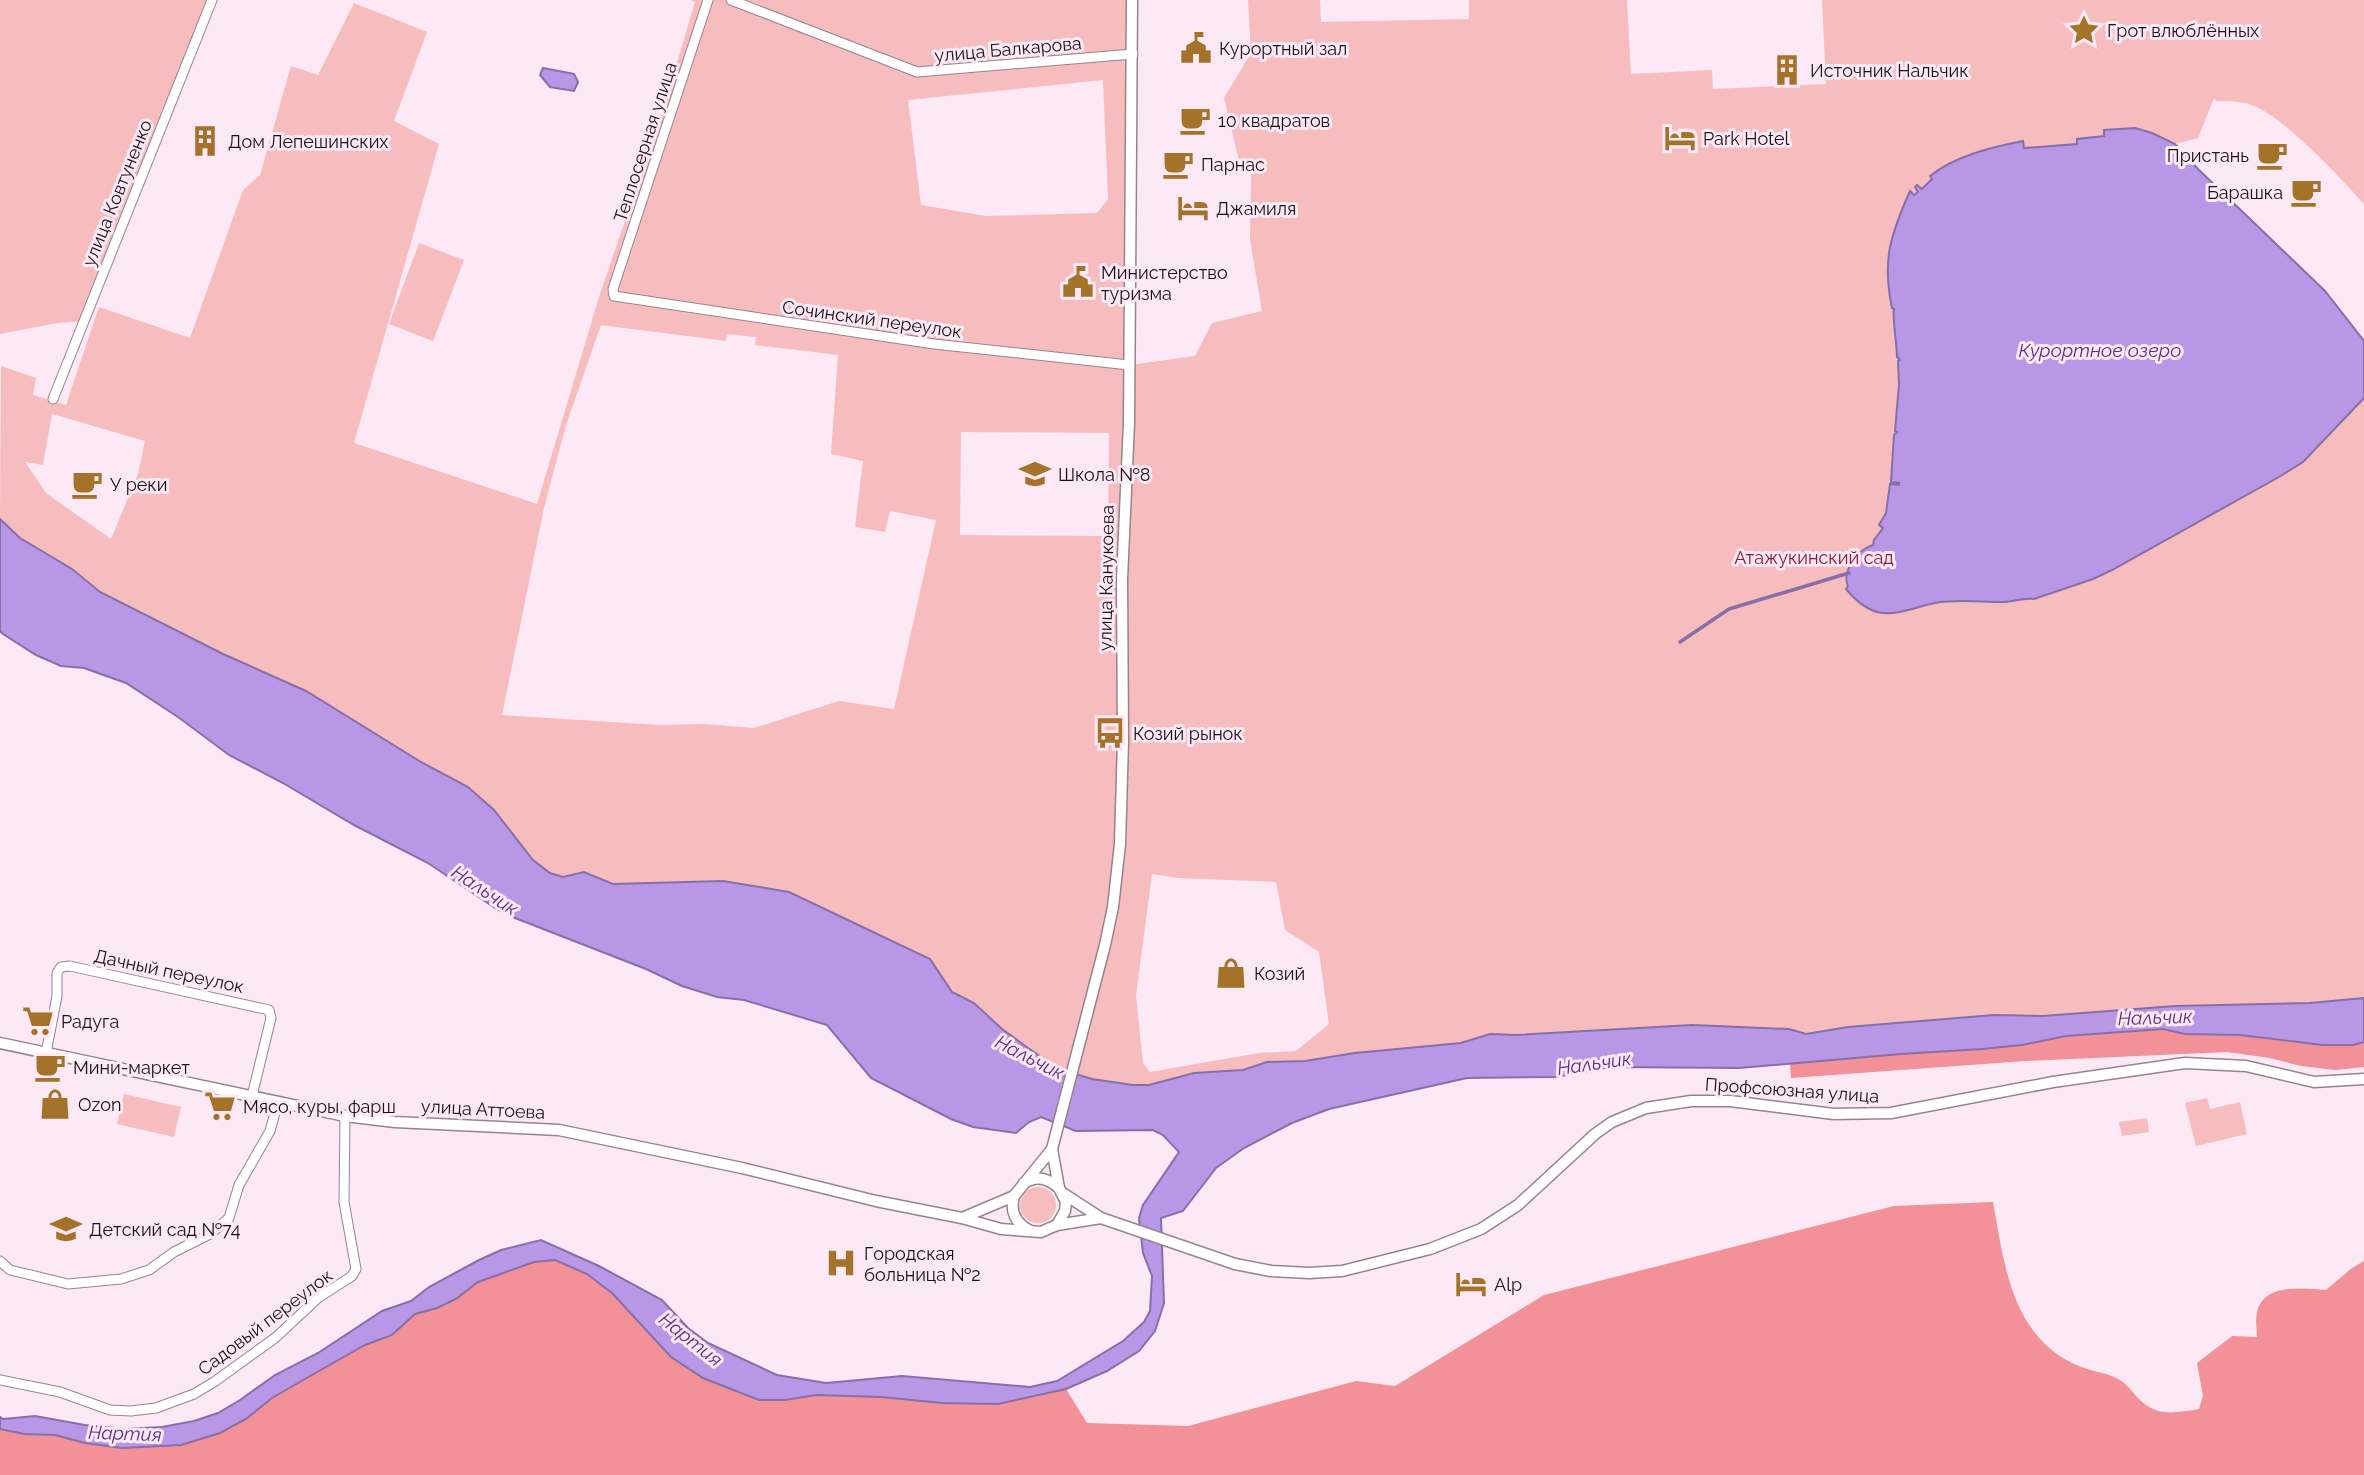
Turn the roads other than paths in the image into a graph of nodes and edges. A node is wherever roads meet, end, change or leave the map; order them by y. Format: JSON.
{"nodes":[{"id":1,"x":212,"y":0,"type":"edge"},
{"id":2,"x":708,"y":0,"type":"edge"},
{"id":3,"x":731,"y":0,"type":"edge"},
{"id":4,"x":1132,"y":0,"type":"edge"},
{"id":5,"x":1133,"y":54,"type":"junction"},
{"id":6,"x":613,"y":294,"type":"joint"},
{"id":7,"x":1129,"y":365,"type":"junction"},
{"id":8,"x":53,"y":399,"type":"dead end"},
{"id":9,"x":0,"y":1043,"type":"edge"},
{"id":10,"x":46,"y":1053,"type":"junction"},
{"id":11,"x":2364,"y":1079,"type":"edge"},
{"id":12,"x":252,"y":1096,"type":"junction"},
{"id":13,"x":278,"y":1102,"type":"junction"},
{"id":14,"x":345,"y":1116,"type":"junction"},
{"id":15,"x":1052,"y":1149,"type":"junction"},
{"id":16,"x":1021,"y":1185,"type":"junction"},
{"id":17,"x":1061,"y":1191,"type":"junction"},
{"id":18,"x":1013,"y":1196,"type":"junction"},
{"id":19,"x":962,"y":1218,"type":"junction"},
{"id":20,"x":1101,"y":1218,"type":"junction"},
{"id":21,"x":1057,"y":1225,"type":"junction"},
{"id":22,"x":1032,"y":1231,"type":"junction"},
{"id":23,"x":0,"y":1261,"type":"edge"},
{"id":24,"x":0,"y":1380,"type":"edge"}],
"edges":[{"from":1,"to":8,"type":"street","name":"улица Ковтуненко"},
{"from":2,"to":6,"type":"street","name":"Теплосерная улица"},
{"from":3,"to":5,"type":"street","name":"улица Балкарова"},
{"from":4,"to":5,"type":"street","name":"улица Канукоева"},
{"from":5,"to":7,"type":"street","name":"улица Канукоева"},
{"from":6,"to":7,"type":"street","name":"Сочинский переулок"},
{"from":7,"to":15,"type":"street","name":"улица Канукоева"},
{"from":9,"to":10,"type":"street","name":"улица Аттоева"},
{"from":10,"to":12,"type":"street","name":"улица Аттоева"},
{"from":10,"to":12,"type":"street","name":"Дачный переулок"},
{"from":11,"to":20,"type":"street","name":"Профсоюзная улица"},
{"from":12,"to":13,"type":"street","name":"улица Аттоева"},
{"from":13,"to":14,"type":"street","name":"улица Аттоева"},
{"from":13,"to":23,"type":"street"},
{"from":14,"to":19,"type":"street","name":"улица Аттоева"},
{"from":14,"to":24,"type":"street","name":"Садовый переулок"},
{"from":15,"to":16,"type":"street"},
{"from":15,"to":17,"type":"street"},
{"from":16,"to":17,"type":"street"},
{"from":16,"to":18,"type":"street"},
{"from":17,"to":20,"type":"street","name":"Профсоюзная улица"},
{"from":17,"to":21,"type":"street"},
{"from":18,"to":19,"type":"street"},
{"from":18,"to":22,"type":"street"},
{"from":19,"to":22,"type":"street","name":"улица Аттоева"},
{"from":20,"to":21,"type":"street"},
{"from":21,"to":22,"type":"street"}]}
